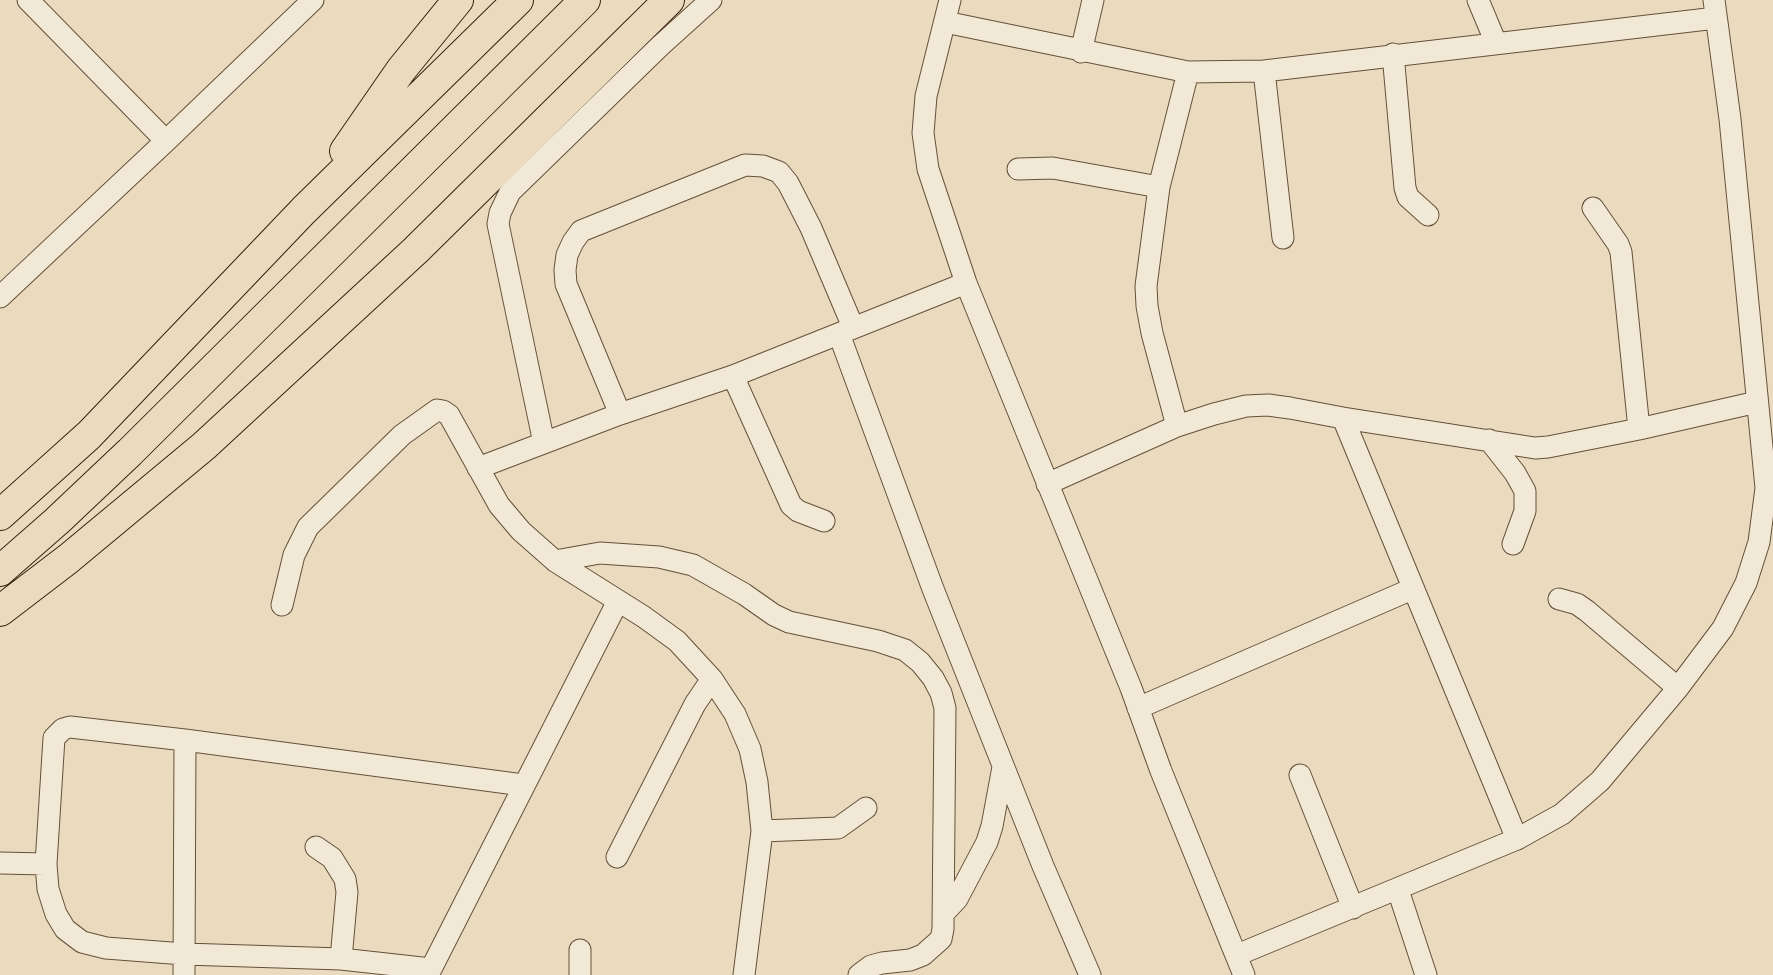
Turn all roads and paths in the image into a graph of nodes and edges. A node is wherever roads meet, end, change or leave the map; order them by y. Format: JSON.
{"nodes":[{"id":1,"x":28,"y":0,"type":"edge"},
{"id":2,"x":314,"y":0,"type":"edge"},
{"id":3,"x":458,"y":0,"type":"edge"},
{"id":4,"x":518,"y":0,"type":"edge"},
{"id":5,"x":585,"y":0,"type":"edge"},
{"id":6,"x":669,"y":0,"type":"edge"},
{"id":7,"x":711,"y":0,"type":"edge"},
{"id":8,"x":950,"y":0,"type":"edge"},
{"id":9,"x":1093,"y":0,"type":"edge"},
{"id":10,"x":1478,"y":0,"type":"edge"},
{"id":11,"x":1715,"y":9,"type":"edge"},
{"id":12,"x":945,"y":22,"type":"junction"},
{"id":13,"x":1496,"y":43,"type":"junction"},
{"id":14,"x":1081,"y":52,"type":"junction"},
{"id":15,"x":1393,"y":54,"type":"junction"},
{"id":16,"x":1264,"y":71,"type":"junction"},
{"id":17,"x":1188,"y":72,"type":"junction"},
{"id":18,"x":166,"y":141,"type":"junction"},
{"id":19,"x":1018,"y":169,"type":"dead end"},
{"id":20,"x":1159,"y":187,"type":"junction"},
{"id":21,"x":1593,"y":208,"type":"dead end"},
{"id":22,"x":304,"y":210,"type":"junction"},
{"id":23,"x":1428,"y":215,"type":"dead end"},
{"id":24,"x":1283,"y":238,"type":"dead end"},
{"id":25,"x":966,"y":283,"type":"junction"},
{"id":26,"x":0,"y":297,"type":"edge"},
{"id":27,"x":846,"y":331,"type":"junction"},
{"id":28,"x":734,"y":376,"type":"junction"},
{"id":29,"x":1756,"y":402,"type":"junction"},
{"id":30,"x":620,"y":414,"type":"junction"},
{"id":31,"x":1343,"y":418,"type":"junction"},
{"id":32,"x":1177,"y":426,"type":"junction"},
{"id":33,"x":1639,"y":429,"type":"junction"},
{"id":34,"x":1489,"y":440,"type":"junction"},
{"id":35,"x":544,"y":443,"type":"junction"},
{"id":36,"x":477,"y":468,"type":"junction"},
{"id":37,"x":1047,"y":484,"type":"junction"},
{"id":38,"x":0,"y":515,"type":"edge"},
{"id":39,"x":824,"y":521,"type":"dead end"},
{"id":40,"x":1514,"y":544,"type":"dead end"},
{"id":41,"x":555,"y":561,"type":"junction"},
{"id":42,"x":0,"y":571,"type":"edge"},
{"id":43,"x":1412,"y":588,"type":"junction"},
{"id":44,"x":1559,"y":599,"type":"dead end"},
{"id":45,"x":618,"y":600,"type":"junction"},
{"id":46,"x":282,"y":605,"type":"dead end"},
{"id":47,"x":0,"y":611,"type":"edge"},
{"id":48,"x":712,"y":679,"type":"junction"},
{"id":49,"x":1678,"y":688,"type":"junction"},
{"id":50,"x":1138,"y":708,"type":"junction"},
{"id":51,"x":185,"y":740,"type":"junction"},
{"id":52,"x":1003,"y":766,"type":"junction"},
{"id":53,"x":1300,"y":774,"type":"dead end"},
{"id":54,"x":523,"y":785,"type":"junction"},
{"id":55,"x":866,"y":808,"type":"dead end"},
{"id":56,"x":762,"y":831,"type":"junction"},
{"id":57,"x":1517,"y":839,"type":"junction"},
{"id":58,"x":316,"y":847,"type":"dead end"},
{"id":59,"x":617,"y":857,"type":"dead end"},
{"id":60,"x":0,"y":863,"type":"edge"},
{"id":61,"x":46,"y":864,"type":"junction"},
{"id":62,"x":1398,"y":890,"type":"junction"},
{"id":63,"x":1353,"y":908,"type":"junction"},
{"id":64,"x":943,"y":914,"type":"junction"},
{"id":65,"x":580,"y":950,"type":"dead end"},
{"id":66,"x":340,"y":958,"type":"junction"},
{"id":67,"x":184,"y":964,"type":"edge"},
{"id":68,"x":1240,"y":965,"type":"edge"},
{"id":69,"x":430,"y":972,"type":"edge"},
{"id":70,"x":580,"y":975,"type":"edge"},
{"id":71,"x":744,"y":975,"type":"edge"},
{"id":72,"x":859,"y":975,"type":"edge"},
{"id":73,"x":1090,"y":975,"type":"edge"},
{"id":74,"x":1426,"y":975,"type":"edge"}],
"edges":[{"from":1,"to":18,"type":"street"},
{"from":2,"to":18,"type":"street"},
{"from":3,"to":22,"type":"highway"},
{"from":4,"to":22,"type":"highway"},
{"from":5,"to":42,"type":"highway"},
{"from":6,"to":47,"type":"highway"},
{"from":7,"to":35,"type":"street"},
{"from":8,"to":12,"type":"street"},
{"from":9,"to":14,"type":"street"},
{"from":10,"to":13,"type":"street"},
{"from":11,"to":13,"type":"street"},
{"from":11,"to":29,"type":"street"},
{"from":12,"to":14,"type":"street"},
{"from":12,"to":25,"type":"street"},
{"from":13,"to":15,"type":"street"},
{"from":14,"to":17,"type":"street"},
{"from":15,"to":16,"type":"street"},
{"from":15,"to":23,"type":"street"},
{"from":16,"to":17,"type":"street"},
{"from":16,"to":24,"type":"street"},
{"from":17,"to":20,"type":"street"},
{"from":18,"to":26,"type":"street"},
{"from":19,"to":20,"type":"street"},
{"from":20,"to":32,"type":"street"},
{"from":21,"to":33,"type":"street"},
{"from":22,"to":38,"type":"highway"},
{"from":25,"to":27,"type":"street"},
{"from":25,"to":37,"type":"street"},
{"from":27,"to":28,"type":"street"},
{"from":27,"to":30,"type":"street"},
{"from":27,"to":52,"type":"street"},
{"from":28,"to":30,"type":"street"},
{"from":28,"to":39,"type":"street"},
{"from":29,"to":33,"type":"street"},
{"from":29,"to":49,"type":"street"},
{"from":30,"to":35,"type":"street"},
{"from":31,"to":32,"type":"street"},
{"from":31,"to":34,"type":"street"},
{"from":31,"to":43,"type":"street"},
{"from":32,"to":37,"type":"street"},
{"from":33,"to":34,"type":"street"},
{"from":34,"to":40,"type":"street"},
{"from":35,"to":36,"type":"street"},
{"from":36,"to":41,"type":"street"},
{"from":36,"to":46,"type":"street"},
{"from":37,"to":50,"type":"street"},
{"from":41,"to":45,"type":"street"},
{"from":41,"to":64,"type":"street"},
{"from":43,"to":50,"type":"street"},
{"from":43,"to":57,"type":"street"},
{"from":44,"to":49,"type":"street"},
{"from":45,"to":48,"type":"street"},
{"from":45,"to":54,"type":"street"},
{"from":48,"to":56,"type":"street"},
{"from":48,"to":59,"type":"street"},
{"from":49,"to":57,"type":"street"},
{"from":50,"to":68,"type":"street"},
{"from":51,"to":54,"type":"street"},
{"from":51,"to":61,"type":"street"},
{"from":51,"to":67,"type":"street"},
{"from":52,"to":64,"type":"street"},
{"from":52,"to":73,"type":"street"},
{"from":53,"to":63,"type":"street"},
{"from":54,"to":69,"type":"street"},
{"from":55,"to":56,"type":"street"},
{"from":56,"to":71,"type":"street"},
{"from":57,"to":62,"type":"street"},
{"from":58,"to":66,"type":"street"},
{"from":60,"to":61,"type":"street"},
{"from":61,"to":67,"type":"street"},
{"from":62,"to":63,"type":"street"},
{"from":62,"to":74,"type":"street"},
{"from":63,"to":68,"type":"street"},
{"from":64,"to":72,"type":"street"},
{"from":65,"to":70,"type":"street"},
{"from":66,"to":67,"type":"street"},
{"from":66,"to":69,"type":"street"}]}
